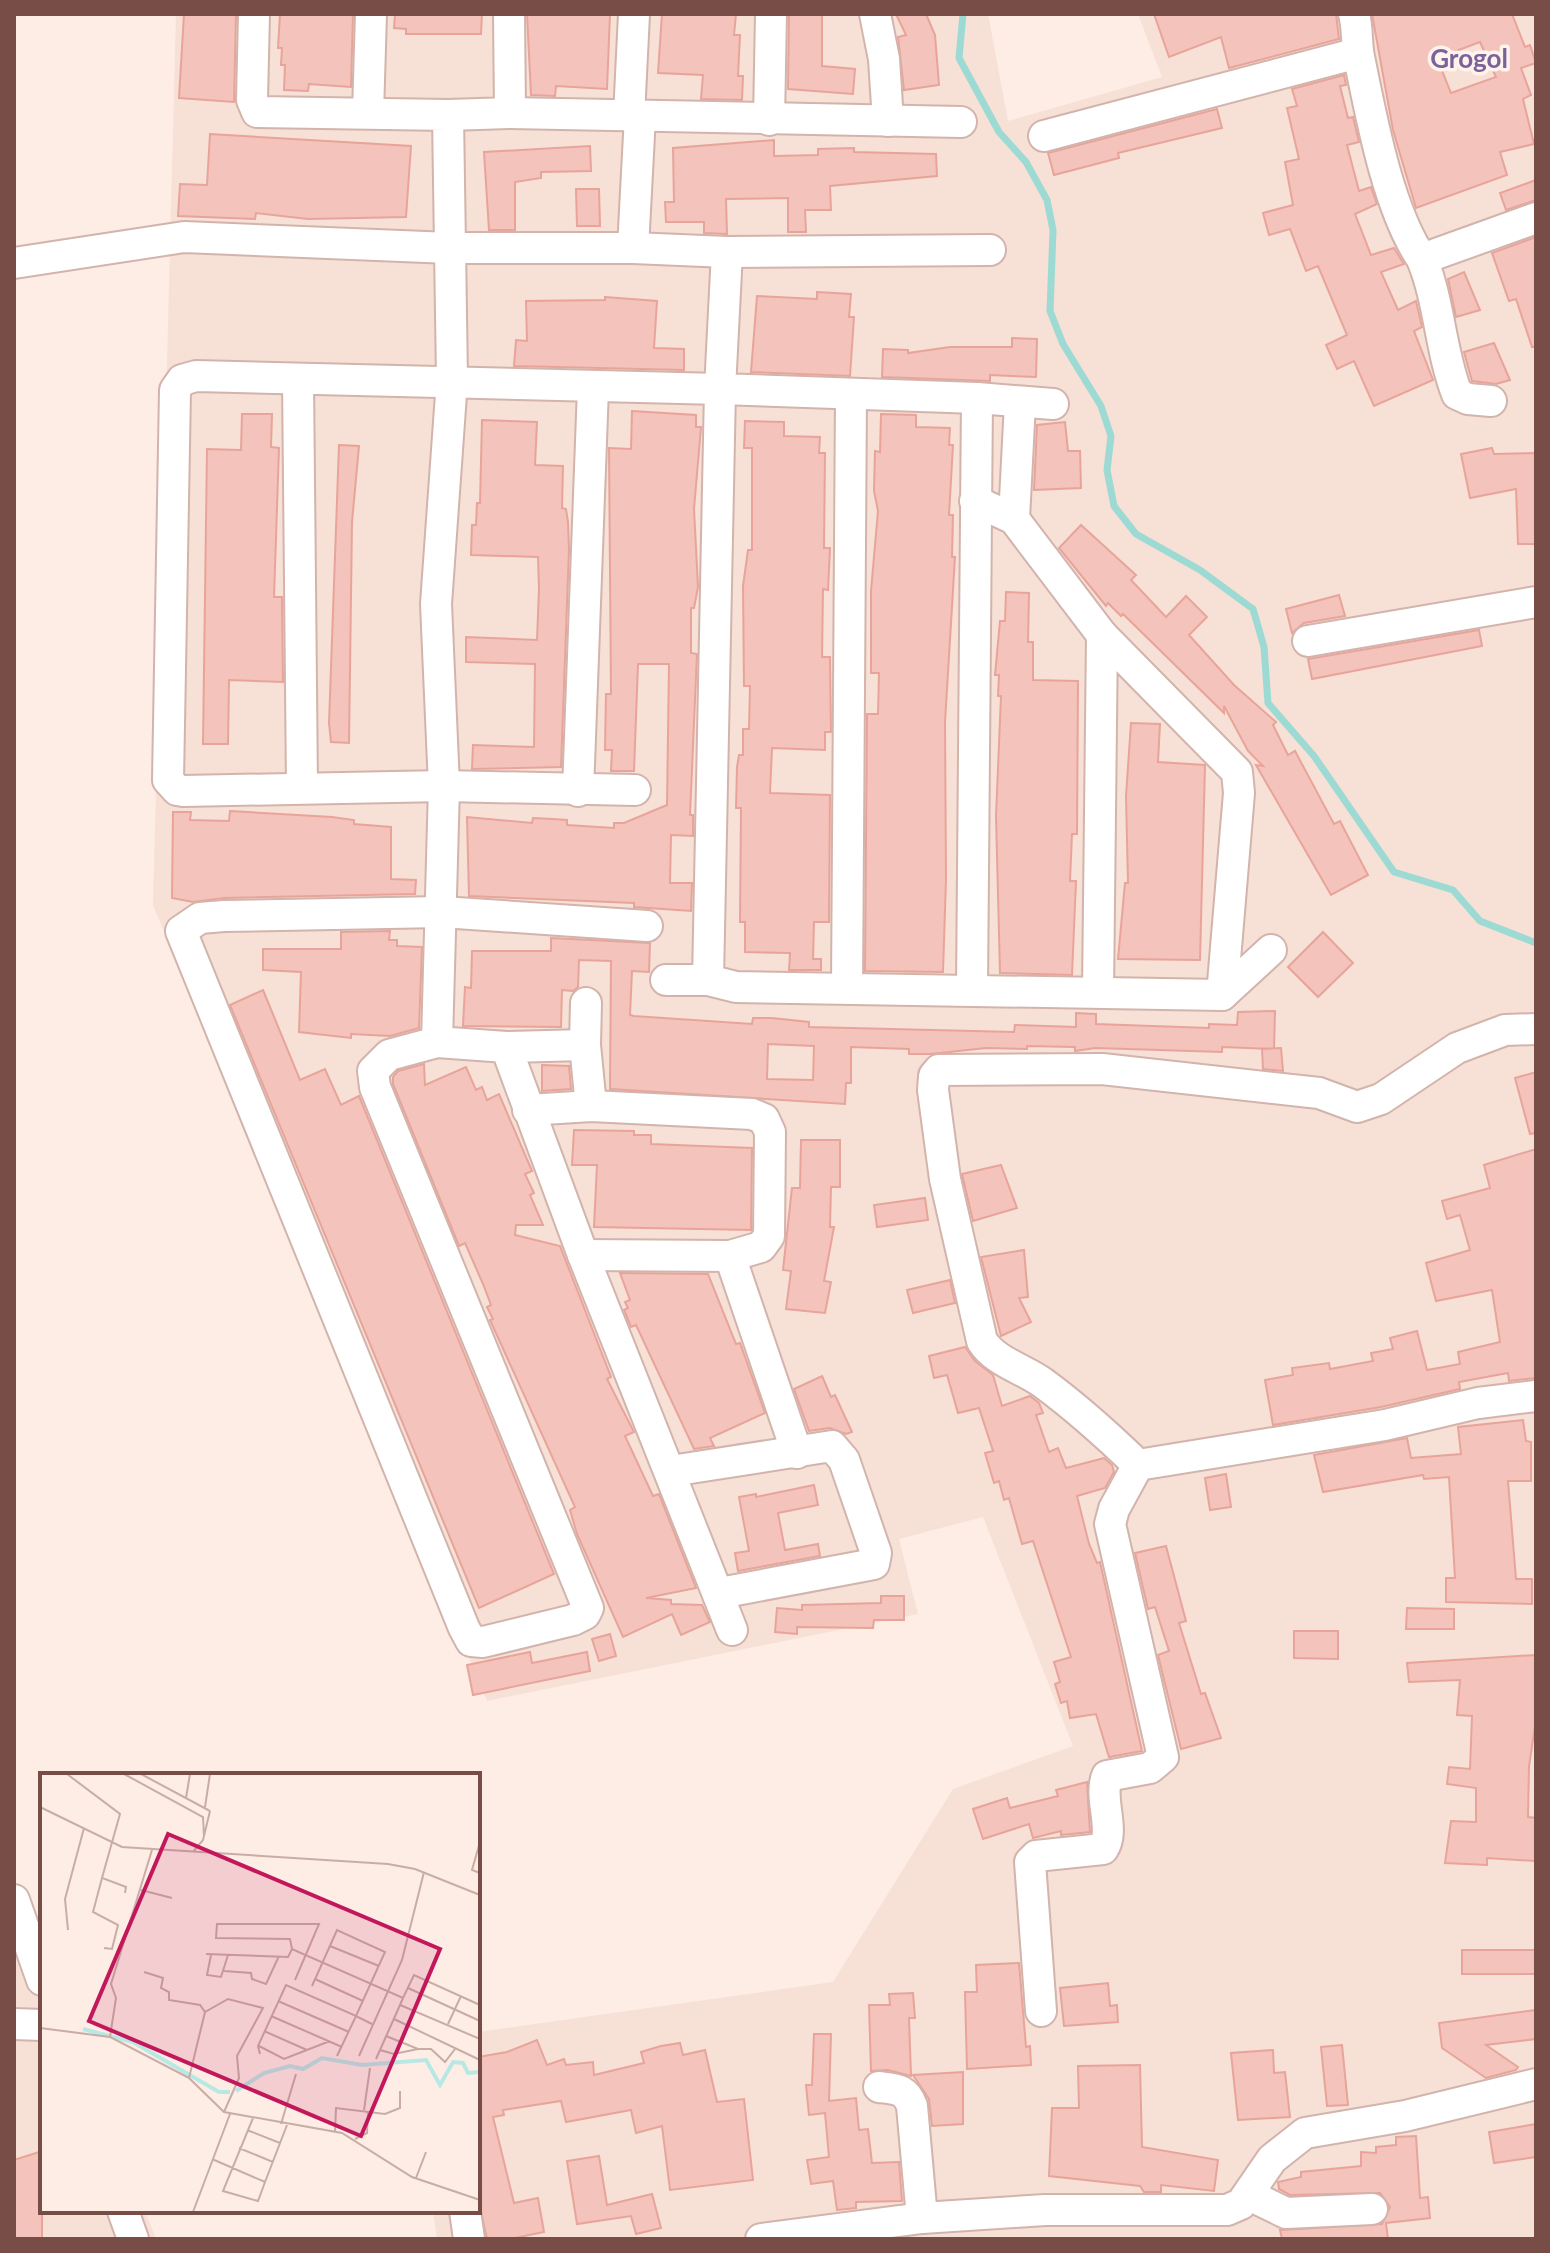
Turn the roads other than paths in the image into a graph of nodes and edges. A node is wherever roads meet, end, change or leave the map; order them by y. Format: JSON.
{"nodes":[{"id":1,"x":254,"y":14,"type":"edge"},
{"id":2,"x":371,"y":14,"type":"edge"},
{"id":3,"x":509,"y":14,"type":"edge"},
{"id":4,"x":634,"y":14,"type":"edge"},
{"id":5,"x":771,"y":14,"type":"edge"},
{"id":6,"x":875,"y":14,"type":"edge"},
{"id":7,"x":1361,"y":16,"type":"edge"},
{"id":8,"x":1358,"y":53,"type":"junction"},
{"id":9,"x":368,"y":113,"type":"junction"},
{"id":10,"x":510,"y":113,"type":"junction"},
{"id":11,"x":448,"y":115,"type":"junction"},
{"id":12,"x":634,"y":116,"type":"junction"},
{"id":13,"x":769,"y":120,"type":"junction"},
{"id":14,"x":888,"y":121,"type":"junction"},
{"id":15,"x":961,"y":122,"type":"dead end"},
{"id":16,"x":1044,"y":136,"type":"dead end"},
{"id":17,"x":1536,"y":218,"type":"edge"},
{"id":18,"x":450,"y":248,"type":"junction"},
{"id":19,"x":633,"y":248,"type":"junction"},
{"id":20,"x":990,"y":250,"type":"dead end"},
{"id":21,"x":727,"y":252,"type":"junction"},
{"id":22,"x":1422,"y":259,"type":"junction"},
{"id":23,"x":14,"y":263,"type":"edge"},
{"id":24,"x":298,"y":379,"type":"junction"},
{"id":25,"x":452,"y":380,"type":"junction"},
{"id":26,"x":593,"y":388,"type":"junction"},
{"id":27,"x":720,"y":389,"type":"junction"},
{"id":28,"x":851,"y":395,"type":"junction"},
{"id":29,"x":977,"y":398,"type":"junction"},
{"id":30,"x":1491,"y":401,"type":"dead end"},
{"id":31,"x":1020,"y":403,"type":"junction"},
{"id":32,"x":1053,"y":404,"type":"dead end"},
{"id":33,"x":975,"y":501,"type":"junction"},
{"id":34,"x":1014,"y":519,"type":"junction"},
{"id":35,"x":1536,"y":602,"type":"edge"},
{"id":36,"x":1102,"y":635,"type":"junction"},
{"id":37,"x":1308,"y":641,"type":"dead end"},
{"id":38,"x":444,"y":786,"type":"junction"},
{"id":39,"x":302,"y":787,"type":"junction"},
{"id":40,"x":635,"y":790,"type":"dead end"},
{"id":41,"x":578,"y":791,"type":"junction"},
{"id":42,"x":442,"y":912,"type":"junction"},
{"id":43,"x":647,"y":926,"type":"dead end"},
{"id":44,"x":1271,"y":950,"type":"dead end"},
{"id":45,"x":666,"y":980,"type":"dead end"},
{"id":46,"x":708,"y":980,"type":"junction"},
{"id":47,"x":847,"y":988,"type":"junction"},
{"id":48,"x":972,"y":990,"type":"junction"},
{"id":49,"x":1098,"y":992,"type":"junction"},
{"id":50,"x":1222,"y":995,"type":"junction"},
{"id":51,"x":586,"y":1003,"type":"dead end"},
{"id":52,"x":1536,"y":1029,"type":"edge"},
{"id":53,"x":437,"y":1042,"type":"junction"},
{"id":54,"x":585,"y":1045,"type":"junction"},
{"id":55,"x":506,"y":1047,"type":"junction"},
{"id":56,"x":591,"y":1106,"type":"junction"},
{"id":57,"x":528,"y":1110,"type":"junction"},
{"id":58,"x":583,"y":1255,"type":"junction"},
{"id":59,"x":730,"y":1256,"type":"junction"},
{"id":60,"x":1536,"y":1396,"type":"edge"},
{"id":61,"x":797,"y":1453,"type":"junction"},
{"id":62,"x":1138,"y":1465,"type":"junction"},
{"id":63,"x":671,"y":1471,"type":"junction"},
{"id":64,"x":720,"y":1593,"type":"junction"},
{"id":65,"x":732,"y":1630,"type":"dead end"},
{"id":66,"x":14,"y":1900,"type":"edge"},
{"id":67,"x":31,"y":1969,"type":"edge"},
{"id":68,"x":1041,"y":2011,"type":"dead end"},
{"id":69,"x":14,"y":2024,"type":"edge"},
{"id":70,"x":40,"y":2025,"type":"edge"},
{"id":71,"x":1536,"y":2084,"type":"edge"},
{"id":72,"x":879,"y":2087,"type":"dead end"},
{"id":73,"x":1249,"y":2195,"type":"junction"},
{"id":74,"x":1372,"y":2209,"type":"dead end"},
{"id":75,"x":124,"y":2213,"type":"edge"},
{"id":76,"x":465,"y":2213,"type":"edge"},
{"id":77,"x":922,"y":2218,"type":"junction"},
{"id":78,"x":812,"y":2236,"type":"edge"},
{"id":79,"x":133,"y":2239,"type":"edge"},
{"id":80,"x":469,"y":2239,"type":"edge"},
{"id":81,"x":761,"y":2239,"type":"edge"}],
"edges":[{"from":1,"to":9,"type":"street"},
{"from":2,"to":9,"type":"street"},
{"from":3,"to":10,"type":"street"},
{"from":4,"to":12,"type":"street"},
{"from":5,"to":13,"type":"street"},
{"from":6,"to":14,"type":"street"},
{"from":7,"to":8,"type":"street"},
{"from":8,"to":16,"type":"street"},
{"from":8,"to":22,"type":"street"},
{"from":9,"to":11,"type":"street"},
{"from":10,"to":11,"type":"street"},
{"from":10,"to":12,"type":"street"},
{"from":11,"to":18,"type":"street"},
{"from":12,"to":13,"type":"street"},
{"from":12,"to":19,"type":"street"},
{"from":13,"to":14,"type":"street"},
{"from":14,"to":15,"type":"street"},
{"from":17,"to":22,"type":"street"},
{"from":18,"to":19,"type":"street"},
{"from":18,"to":23,"type":"street"},
{"from":18,"to":25,"type":"street"},
{"from":19,"to":21,"type":"street"},
{"from":20,"to":21,"type":"street"},
{"from":21,"to":27,"type":"street"},
{"from":22,"to":30,"type":"street"},
{"from":24,"to":25,"type":"street"},
{"from":24,"to":39,"type":"street"},
{"from":24,"to":39,"type":"street"},
{"from":25,"to":26,"type":"street"},
{"from":25,"to":38,"type":"street"},
{"from":26,"to":27,"type":"street"},
{"from":26,"to":41,"type":"street"},
{"from":27,"to":28,"type":"street"},
{"from":27,"to":46,"type":"street"},
{"from":28,"to":29,"type":"street"},
{"from":28,"to":47,"type":"street"},
{"from":29,"to":31,"type":"street"},
{"from":29,"to":33,"type":"street"},
{"from":31,"to":32,"type":"street"},
{"from":31,"to":34,"type":"street"},
{"from":33,"to":34,"type":"street"},
{"from":33,"to":48,"type":"street"},
{"from":34,"to":36,"type":"street"},
{"from":35,"to":37,"type":"street"},
{"from":36,"to":49,"type":"street"},
{"from":36,"to":50,"type":"street"},
{"from":38,"to":39,"type":"street"},
{"from":38,"to":41,"type":"street"},
{"from":38,"to":42,"type":"street"},
{"from":40,"to":41,"type":"street"},
{"from":42,"to":43,"type":"street"},
{"from":42,"to":53,"type":"street"},
{"from":42,"to":53,"type":"street"},
{"from":44,"to":50,"type":"street"},
{"from":45,"to":46,"type":"street"},
{"from":46,"to":47,"type":"street"},
{"from":47,"to":48,"type":"street"},
{"from":48,"to":49,"type":"street"},
{"from":49,"to":50,"type":"street"},
{"from":51,"to":54,"type":"street"},
{"from":52,"to":62,"type":"street"},
{"from":53,"to":55,"type":"street"},
{"from":54,"to":55,"type":"street"},
{"from":54,"to":56,"type":"street"},
{"from":55,"to":57,"type":"street"},
{"from":56,"to":57,"type":"street"},
{"from":56,"to":59,"type":"street"},
{"from":57,"to":58,"type":"street"},
{"from":58,"to":59,"type":"street"},
{"from":58,"to":63,"type":"street"},
{"from":59,"to":61,"type":"street"},
{"from":60,"to":62,"type":"street"},
{"from":61,"to":63,"type":"street"},
{"from":61,"to":64,"type":"street"},
{"from":62,"to":68,"type":"street"},
{"from":63,"to":64,"type":"street"},
{"from":64,"to":65,"type":"street"},
{"from":66,"to":67,"type":"street"},
{"from":69,"to":70,"type":"street"},
{"from":71,"to":73,"type":"street"},
{"from":72,"to":77,"type":"street"},
{"from":73,"to":74,"type":"street"},
{"from":73,"to":77,"type":"street"},
{"from":75,"to":79,"type":"street"},
{"from":76,"to":80,"type":"street"},
{"from":77,"to":78,"type":"street"},
{"from":78,"to":81,"type":"street"}]}
